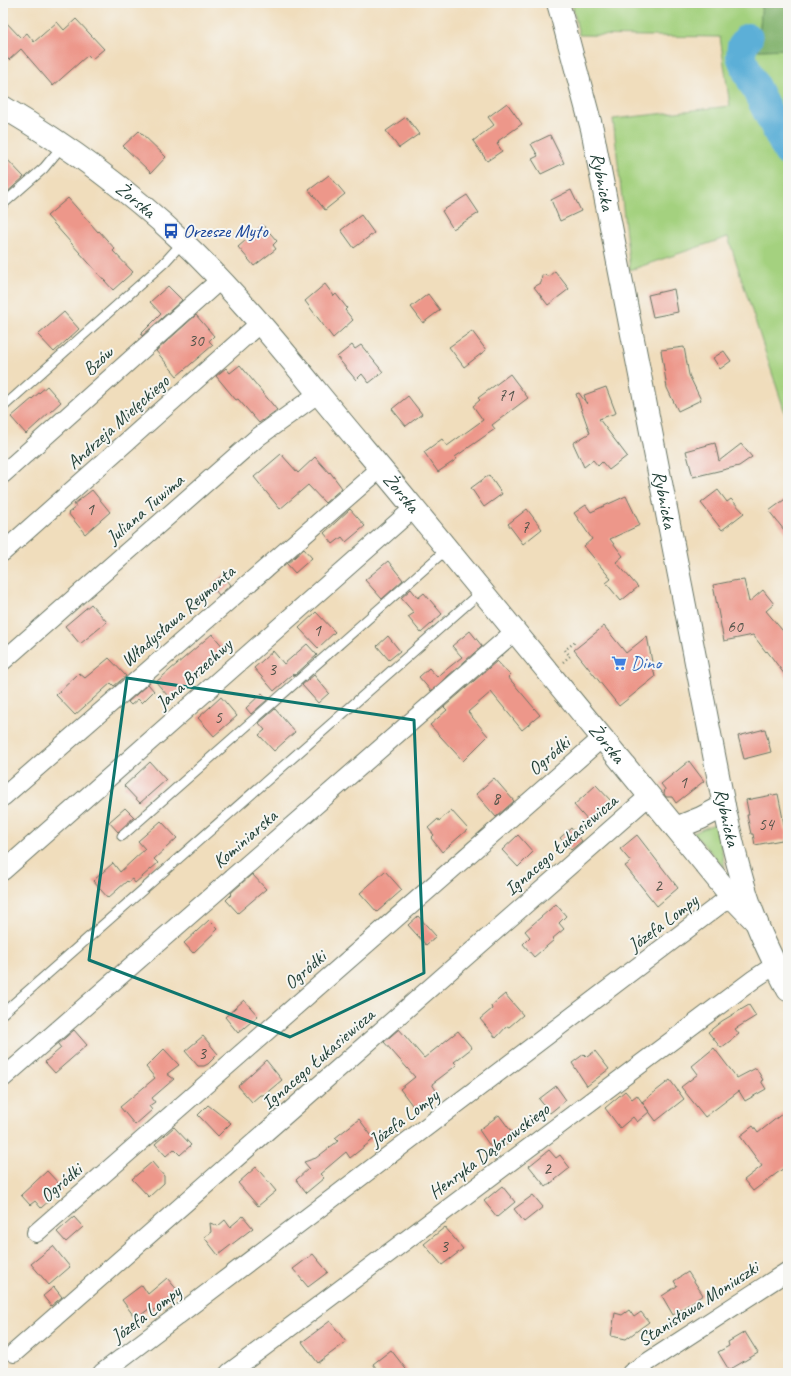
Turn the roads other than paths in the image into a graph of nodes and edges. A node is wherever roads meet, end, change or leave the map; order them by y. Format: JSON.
{"nodes":[{"id":1,"x":558,"y":3,"type":"edge"},
{"id":2,"x":3,"y":107,"type":"edge"},
{"id":3,"x":63,"y":145,"type":"junction"},
{"id":4,"x":3,"y":204,"type":"edge"},
{"id":5,"x":183,"y":242,"type":"junction"},
{"id":6,"x":221,"y":279,"type":"junction"},
{"id":7,"x":260,"y":323,"type":"junction"},
{"id":8,"x":318,"y":393,"type":"junction"},
{"id":9,"x":3,"y":407,"type":"edge"},
{"id":10,"x":380,"y":468,"type":"junction"},
{"id":11,"x":3,"y":474,"type":"edge"},
{"id":12,"x":414,"y":508,"type":"junction"},
{"id":13,"x":447,"y":549,"type":"junction"},
{"id":14,"x":3,"y":552,"type":"edge"},
{"id":15,"x":482,"y":591,"type":"junction"},
{"id":16,"x":514,"y":632,"type":"junction"},
{"id":17,"x":3,"y":661,"type":"edge"},
{"id":18,"x":602,"y":738,"type":"junction"},
{"id":19,"x":649,"y":796,"type":"junction"},
{"id":20,"x":3,"y":797,"type":"edge"},
{"id":21,"x":724,"y":806,"type":"junction"},
{"id":22,"x":676,"y":828,"type":"junction"},
{"id":23,"x":122,"y":836,"type":"dead end"},
{"id":24,"x":3,"y":871,"type":"edge"},
{"id":25,"x":731,"y":896,"type":"junction"},
{"id":26,"x":757,"y":924,"type":"junction"},
{"id":27,"x":775,"y":966,"type":"junction"},
{"id":28,"x":788,"y":990,"type":"edge"},
{"id":29,"x":3,"y":1013,"type":"edge"},
{"id":30,"x":3,"y":1078,"type":"edge"},
{"id":31,"x":36,"y":1233,"type":"dead end"},
{"id":32,"x":788,"y":1271,"type":"edge"},
{"id":33,"x":14,"y":1353,"type":"dead end"},
{"id":34,"x":102,"y":1373,"type":"edge"},
{"id":35,"x":229,"y":1373,"type":"edge"},
{"id":36,"x":631,"y":1373,"type":"edge"}],
"edges":[{"from":1,"to":21,"type":"street","name":"Rybnicka"},
{"from":2,"to":3,"type":"street","name":"Żorska"},
{"from":3,"to":4,"type":"lane"},
{"from":3,"to":5,"type":"street","name":"Żorska"},
{"from":5,"to":6,"type":"street","name":"Żorska"},
{"from":5,"to":9,"type":"lane"},
{"from":6,"to":7,"type":"street","name":"Żorska"},
{"from":6,"to":11,"type":"street","name":"Bzów"},
{"from":7,"to":8,"type":"street","name":"Żorska"},
{"from":7,"to":14,"type":"street","name":"Andrzeja Mielęckiego"},
{"from":8,"to":10,"type":"street","name":"Żorska"},
{"from":8,"to":17,"type":"street","name":"Juliana Tuwima"},
{"from":10,"to":12,"type":"street","name":"Żorska"},
{"from":10,"to":20,"type":"street","name":"Władysława Reymonta"},
{"from":12,"to":13,"type":"street","name":"Żorska"},
{"from":12,"to":24,"type":"street","name":"Jana Brzechwy"},
{"from":13,"to":15,"type":"street","name":"Żorska"},
{"from":13,"to":23,"type":"lane"},
{"from":15,"to":16,"type":"street","name":"Żorska"},
{"from":15,"to":29,"type":"lane"},
{"from":16,"to":18,"type":"street","name":"Żorska"},
{"from":16,"to":30,"type":"street","name":"Kominiarska"},
{"from":18,"to":19,"type":"street","name":"Żorska"},
{"from":18,"to":31,"type":"street","name":"Ogródki"},
{"from":19,"to":22,"type":"street","name":"Żorska"},
{"from":19,"to":33,"type":"street","name":"Ignacego Łukasiewicza"},
{"from":21,"to":22,"type":"street"},
{"from":21,"to":26,"type":"street","name":"Rybnicka"},
{"from":22,"to":25,"type":"street","name":"Żorska"},
{"from":25,"to":26,"type":"street","name":"Żorska"},
{"from":25,"to":34,"type":"street","name":"Józefa Lompy"},
{"from":26,"to":27,"type":"street","name":"Rybnicka"},
{"from":27,"to":28,"type":"street","name":"Rybnicka"},
{"from":27,"to":35,"type":"street","name":"Henryka Dąbrowskiego"},
{"from":32,"to":36,"type":"street","name":"Stanisława Moniuszki"}]}
